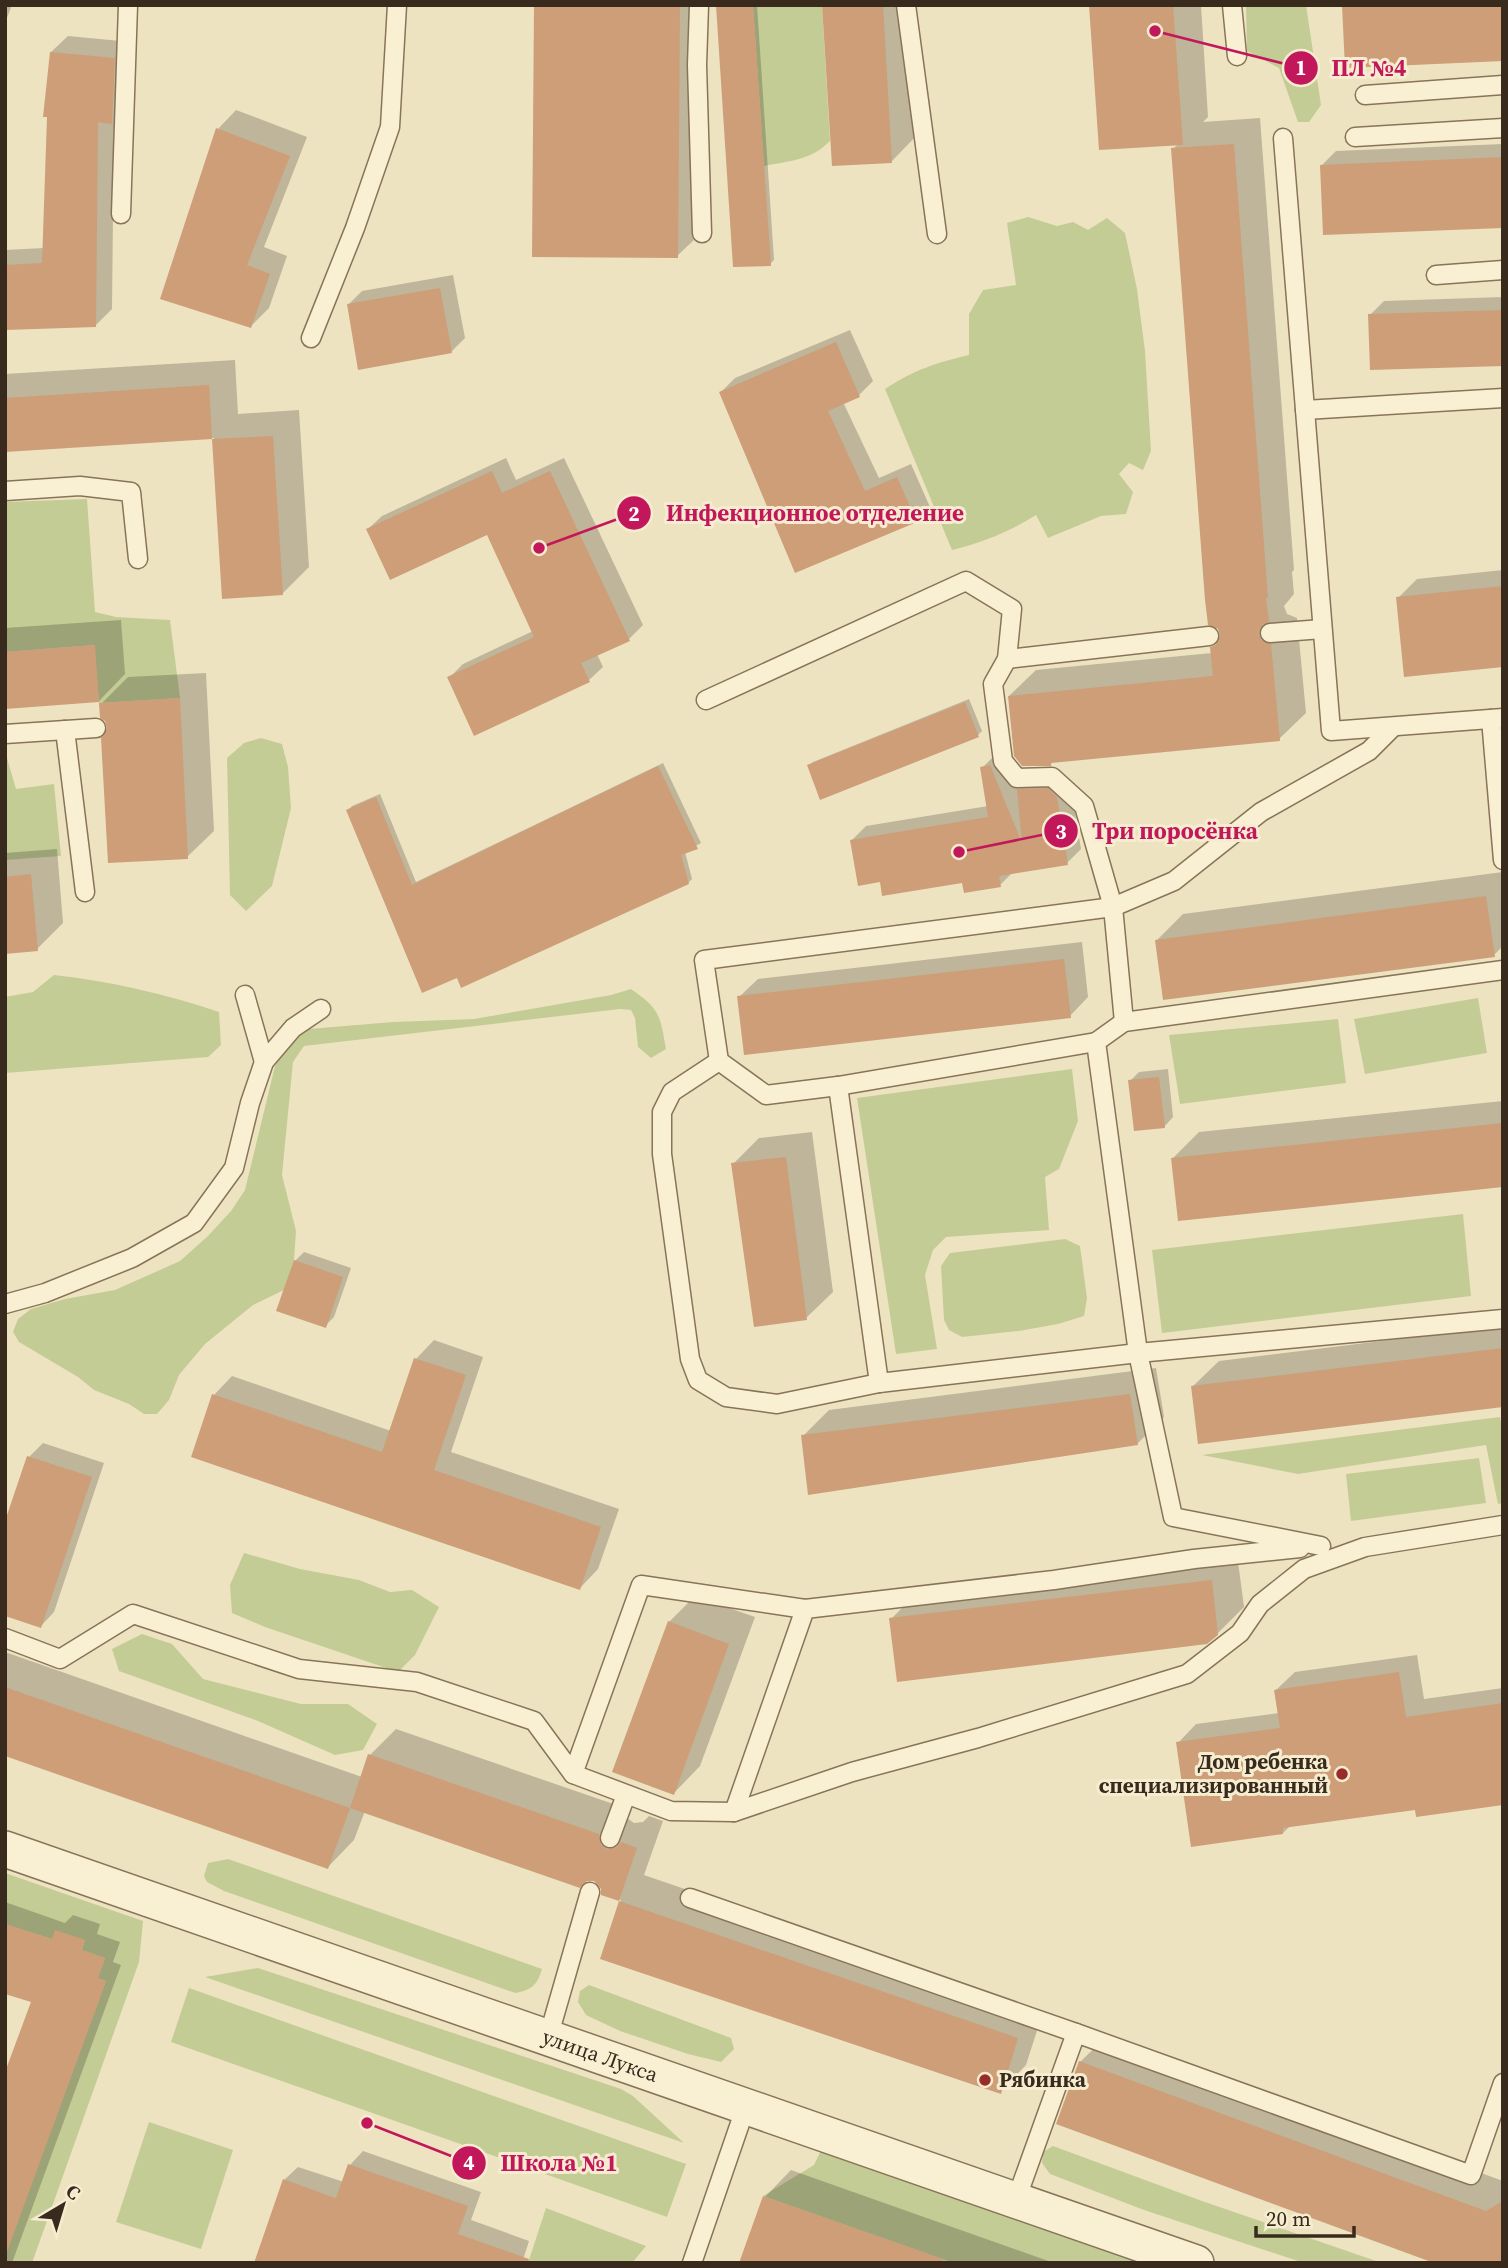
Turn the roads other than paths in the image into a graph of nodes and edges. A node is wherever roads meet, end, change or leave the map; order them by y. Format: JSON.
{"nodes":[{"id":1,"x":128,"y":5,"type":"edge"},
{"id":2,"x":397,"y":5,"type":"edge"},
{"id":3,"x":699,"y":5,"type":"edge"},
{"id":4,"x":906,"y":5,"type":"edge"},
{"id":5,"x":1232,"y":5,"type":"edge"},
{"id":6,"x":1237,"y":56,"type":"dead end"},
{"id":7,"x":1503,"y":85,"type":"edge"},
{"id":8,"x":1365,"y":96,"type":"dead end"},
{"id":9,"x":1503,"y":128,"type":"edge"},
{"id":10,"x":1355,"y":137,"type":"dead end"},
{"id":11,"x":1283,"y":138,"type":"dead end"},
{"id":12,"x":121,"y":214,"type":"dead end"},
{"id":13,"x":702,"y":233,"type":"dead end"},
{"id":14,"x":937,"y":234,"type":"dead end"},
{"id":15,"x":1503,"y":270,"type":"edge"},
{"id":16,"x":1436,"y":275,"type":"dead end"},
{"id":17,"x":311,"y":338,"type":"dead end"},
{"id":18,"x":1503,"y":398,"type":"edge"},
{"id":19,"x":1305,"y":410,"type":"junction"},
{"id":20,"x":5,"y":491,"type":"edge"},
{"id":21,"x":138,"y":559,"type":"dead end"},
{"id":22,"x":1322,"y":629,"type":"junction"},
{"id":23,"x":1270,"y":633,"type":"dead end"},
{"id":24,"x":1209,"y":636,"type":"dead end"},
{"id":25,"x":1007,"y":659,"type":"junction"},
{"id":26,"x":706,"y":700,"type":"dead end"},
{"id":27,"x":1497,"y":719,"type":"edge"},
{"id":28,"x":1393,"y":727,"type":"junction"},
{"id":29,"x":96,"y":728,"type":"dead end"},
{"id":30,"x":65,"y":730,"type":"junction"},
{"id":31,"x":5,"y":734,"type":"edge"},
{"id":32,"x":1503,"y":860,"type":"edge"},
{"id":33,"x":85,"y":892,"type":"dead end"},
{"id":34,"x":1113,"y":906,"type":"junction"},
{"id":35,"x":1503,"y":970,"type":"edge"},
{"id":36,"x":246,"y":995,"type":"dead end"},
{"id":37,"x":321,"y":1009,"type":"dead end"},
{"id":38,"x":1124,"y":1022,"type":"junction"},
{"id":39,"x":1096,"y":1042,"type":"junction"},
{"id":40,"x":719,"y":1061,"type":"junction"},
{"id":41,"x":264,"y":1062,"type":"junction"},
{"id":42,"x":838,"y":1086,"type":"junction"},
{"id":43,"x":5,"y":1304,"type":"edge"},
{"id":44,"x":1503,"y":1319,"type":"edge"},
{"id":45,"x":1138,"y":1353,"type":"junction"},
{"id":46,"x":879,"y":1383,"type":"junction"},
{"id":47,"x":1503,"y":1525,"type":"edge"},
{"id":48,"x":1321,"y":1546,"type":"junction"},
{"id":49,"x":1365,"y":1547,"type":"junction"},
{"id":50,"x":805,"y":1609,"type":"junction"},
{"id":51,"x":5,"y":1638,"type":"edge"},
{"id":52,"x":573,"y":1774,"type":"junction"},
{"id":53,"x":626,"y":1795,"type":"junction"},
{"id":54,"x":734,"y":1812,"type":"junction"},
{"id":55,"x":610,"y":1838,"type":"dead end"},
{"id":56,"x":5,"y":1849,"type":"edge"},
{"id":57,"x":590,"y":1892,"type":"dead end"},
{"id":58,"x":690,"y":1898,"type":"dead end"},
{"id":59,"x":1076,"y":2033,"type":"junction"},
{"id":60,"x":548,"y":2038,"type":"junction"},
{"id":61,"x":1503,"y":2084,"type":"edge"},
{"id":62,"x":746,"y":2106,"type":"junction"},
{"id":63,"x":1016,"y":2200,"type":"junction"},
{"id":64,"x":692,"y":2263,"type":"edge"},
{"id":65,"x":1196,"y":2263,"type":"edge"}],
"edges":[{"from":1,"to":12,"type":"lane"},
{"from":2,"to":17,"type":"lane"},
{"from":3,"to":13,"type":"lane"},
{"from":4,"to":14,"type":"lane"},
{"from":5,"to":6,"type":"lane"},
{"from":7,"to":8,"type":"lane"},
{"from":9,"to":10,"type":"lane"},
{"from":11,"to":19,"type":"lane"},
{"from":15,"to":16,"type":"lane"},
{"from":18,"to":19,"type":"lane"},
{"from":19,"to":22,"type":"lane"},
{"from":20,"to":21,"type":"lane"},
{"from":22,"to":23,"type":"lane"},
{"from":22,"to":28,"type":"lane"},
{"from":24,"to":25,"type":"lane"},
{"from":25,"to":26,"type":"lane"},
{"from":25,"to":34,"type":"lane"},
{"from":27,"to":28,"type":"lane"},
{"from":27,"to":32,"type":"lane"},
{"from":28,"to":34,"type":"lane"},
{"from":29,"to":30,"type":"lane"},
{"from":30,"to":31,"type":"lane"},
{"from":30,"to":33,"type":"lane"},
{"from":34,"to":38,"type":"lane"},
{"from":34,"to":40,"type":"lane"},
{"from":35,"to":38,"type":"lane"},
{"from":36,"to":41,"type":"lane"},
{"from":37,"to":41,"type":"lane"},
{"from":38,"to":39,"type":"lane"},
{"from":39,"to":42,"type":"lane"},
{"from":39,"to":45,"type":"lane"},
{"from":40,"to":42,"type":"lane"},
{"from":40,"to":46,"type":"lane"},
{"from":41,"to":43,"type":"lane"},
{"from":42,"to":46,"type":"lane"},
{"from":44,"to":45,"type":"lane"},
{"from":45,"to":46,"type":"lane"},
{"from":45,"to":48,"type":"lane"},
{"from":47,"to":49,"type":"lane"},
{"from":48,"to":49,"type":"lane"},
{"from":48,"to":50,"type":"lane"},
{"from":49,"to":54,"type":"lane"},
{"from":50,"to":52,"type":"lane"},
{"from":50,"to":54,"type":"lane"},
{"from":51,"to":52,"type":"lane"},
{"from":52,"to":53,"type":"lane"},
{"from":53,"to":54,"type":"lane"},
{"from":53,"to":55,"type":"lane"},
{"from":56,"to":60,"type":"street","name":"улица Лукса"},
{"from":57,"to":60,"type":"lane"},
{"from":58,"to":59,"type":"lane"},
{"from":59,"to":61,"type":"lane"},
{"from":59,"to":63,"type":"lane"},
{"from":60,"to":62,"type":"street","name":"улица Лукса"},
{"from":62,"to":63,"type":"street","name":"улица Лукса"},
{"from":62,"to":64,"type":"lane"},
{"from":63,"to":65,"type":"street","name":"улица Лукса"}]}
